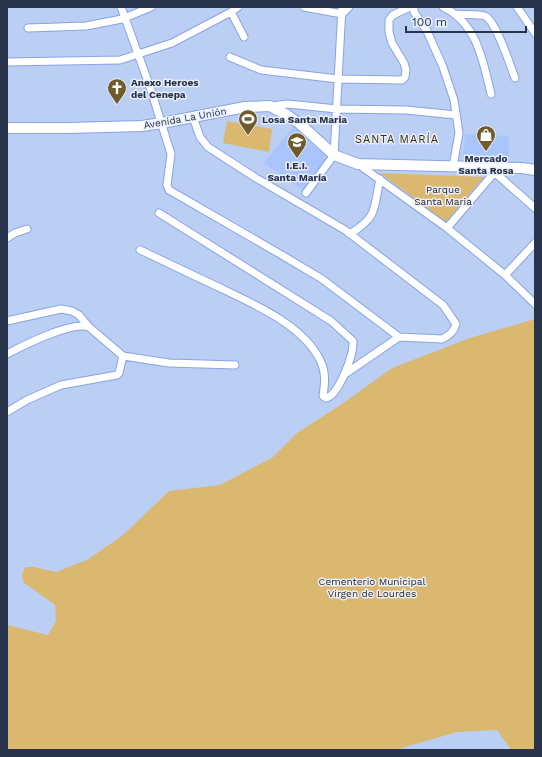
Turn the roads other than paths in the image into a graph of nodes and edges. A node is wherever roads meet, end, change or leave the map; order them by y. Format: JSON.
{"nodes":[{"id":1,"x":121,"y":7,"type":"edge"},
{"id":2,"x":151,"y":7,"type":"edge"},
{"id":3,"x":238,"y":7,"type":"edge"},
{"id":4,"x":304,"y":7,"type":"edge"},
{"id":5,"x":349,"y":7,"type":"edge"},
{"id":6,"x":410,"y":7,"type":"edge"},
{"id":7,"x":414,"y":7,"type":"edge"},
{"id":8,"x":443,"y":7,"type":"edge"},
{"id":9,"x":517,"y":7,"type":"edge"},
{"id":10,"x":342,"y":11,"type":"edge"},
{"id":11,"x":231,"y":12,"type":"junction"},
{"id":12,"x":456,"y":14,"type":"junction"},
{"id":13,"x":126,"y":18,"type":"junction"},
{"id":14,"x":28,"y":28,"type":"dead end"},
{"id":15,"x":535,"y":33,"type":"edge"},
{"id":16,"x":244,"y":37,"type":"dead end"},
{"id":17,"x":138,"y":54,"type":"junction"},
{"id":18,"x":230,"y":57,"type":"dead end"},
{"id":19,"x":7,"y":62,"type":"edge"},
{"id":20,"x":515,"y":78,"type":"dead end"},
{"id":21,"x":338,"y":79,"type":"junction"},
{"id":22,"x":491,"y":94,"type":"dead end"},
{"id":23,"x":270,"y":106,"type":"junction"},
{"id":24,"x":337,"y":109,"type":"junction"},
{"id":25,"x":456,"y":115,"type":"junction"},
{"id":26,"x":193,"y":117,"type":"junction"},
{"id":27,"x":162,"y":124,"type":"junction"},
{"id":28,"x":7,"y":128,"type":"edge"},
{"id":29,"x":334,"y":155,"type":"junction"},
{"id":30,"x":358,"y":164,"type":"junction"},
{"id":31,"x":453,"y":166,"type":"junction"},
{"id":32,"x":492,"y":170,"type":"junction"},
{"id":33,"x":535,"y":170,"type":"edge"},
{"id":34,"x":380,"y":179,"type":"junction"},
{"id":35,"x":306,"y":193,"type":"dead end"},
{"id":36,"x":535,"y":208,"type":"edge"},
{"id":37,"x":159,"y":213,"type":"dead end"},
{"id":38,"x":447,"y":228,"type":"junction"},
{"id":39,"x":27,"y":229,"type":"dead end"},
{"id":40,"x":350,"y":234,"type":"junction"},
{"id":41,"x":7,"y":238,"type":"edge"},
{"id":42,"x":535,"y":242,"type":"edge"},
{"id":43,"x":140,"y":250,"type":"dead end"},
{"id":44,"x":505,"y":275,"type":"junction"},
{"id":45,"x":535,"y":304,"type":"edge"},
{"id":46,"x":7,"y":321,"type":"edge"},
{"id":47,"x":89,"y":327,"type":"junction"},
{"id":48,"x":399,"y":337,"type":"junction"},
{"id":49,"x":7,"y":354,"type":"edge"},
{"id":50,"x":123,"y":356,"type":"junction"},
{"id":51,"x":235,"y":365,"type":"dead end"},
{"id":52,"x":345,"y":374,"type":"junction"},
{"id":53,"x":7,"y":412,"type":"edge"}],
"edges":[{"from":1,"to":13,"type":"street"},
{"from":2,"to":13,"type":"street"},
{"from":3,"to":11,"type":"street"},
{"from":4,"to":10,"type":"street"},
{"from":5,"to":10,"type":"street"},
{"from":6,"to":21,"type":"street"},
{"from":7,"to":25,"type":"street"},
{"from":8,"to":12,"type":"street"},
{"from":9,"to":15,"type":"street"},
{"from":10,"to":21,"type":"street"},
{"from":11,"to":16,"type":"street"},
{"from":11,"to":17,"type":"street"},
{"from":12,"to":20,"type":"street"},
{"from":12,"to":22,"type":"street"},
{"from":13,"to":14,"type":"street"},
{"from":13,"to":17,"type":"street"},
{"from":17,"to":19,"type":"street"},
{"from":17,"to":27,"type":"street"},
{"from":18,"to":21,"type":"street"},
{"from":21,"to":24,"type":"street"},
{"from":23,"to":24,"type":"street"},
{"from":23,"to":26,"type":"main road","name":"Avenida La Unión"},
{"from":23,"to":29,"type":"main road"},
{"from":24,"to":25,"type":"street"},
{"from":24,"to":29,"type":"street"},
{"from":25,"to":31,"type":"street"},
{"from":26,"to":27,"type":"main road","name":"Avenida La Unión"},
{"from":26,"to":40,"type":"street"},
{"from":27,"to":28,"type":"main road","name":"Avenida La Unión"},
{"from":27,"to":48,"type":"street"},
{"from":29,"to":30,"type":"main road"},
{"from":29,"to":35,"type":"street"},
{"from":30,"to":31,"type":"main road"},
{"from":30,"to":34,"type":"street"},
{"from":31,"to":32,"type":"main road"},
{"from":32,"to":33,"type":"main road"},
{"from":32,"to":36,"type":"street"},
{"from":32,"to":38,"type":"street"},
{"from":34,"to":38,"type":"street"},
{"from":34,"to":40,"type":"street"},
{"from":37,"to":52,"type":"street"},
{"from":38,"to":44,"type":"street"},
{"from":39,"to":41,"type":"street"},
{"from":40,"to":48,"type":"street"},
{"from":42,"to":44,"type":"street"},
{"from":43,"to":52,"type":"street"},
{"from":44,"to":45,"type":"street"},
{"from":46,"to":47,"type":"street"},
{"from":47,"to":49,"type":"street"},
{"from":47,"to":50,"type":"street"},
{"from":48,"to":52,"type":"street"},
{"from":50,"to":51,"type":"street"},
{"from":50,"to":53,"type":"street"}]}
